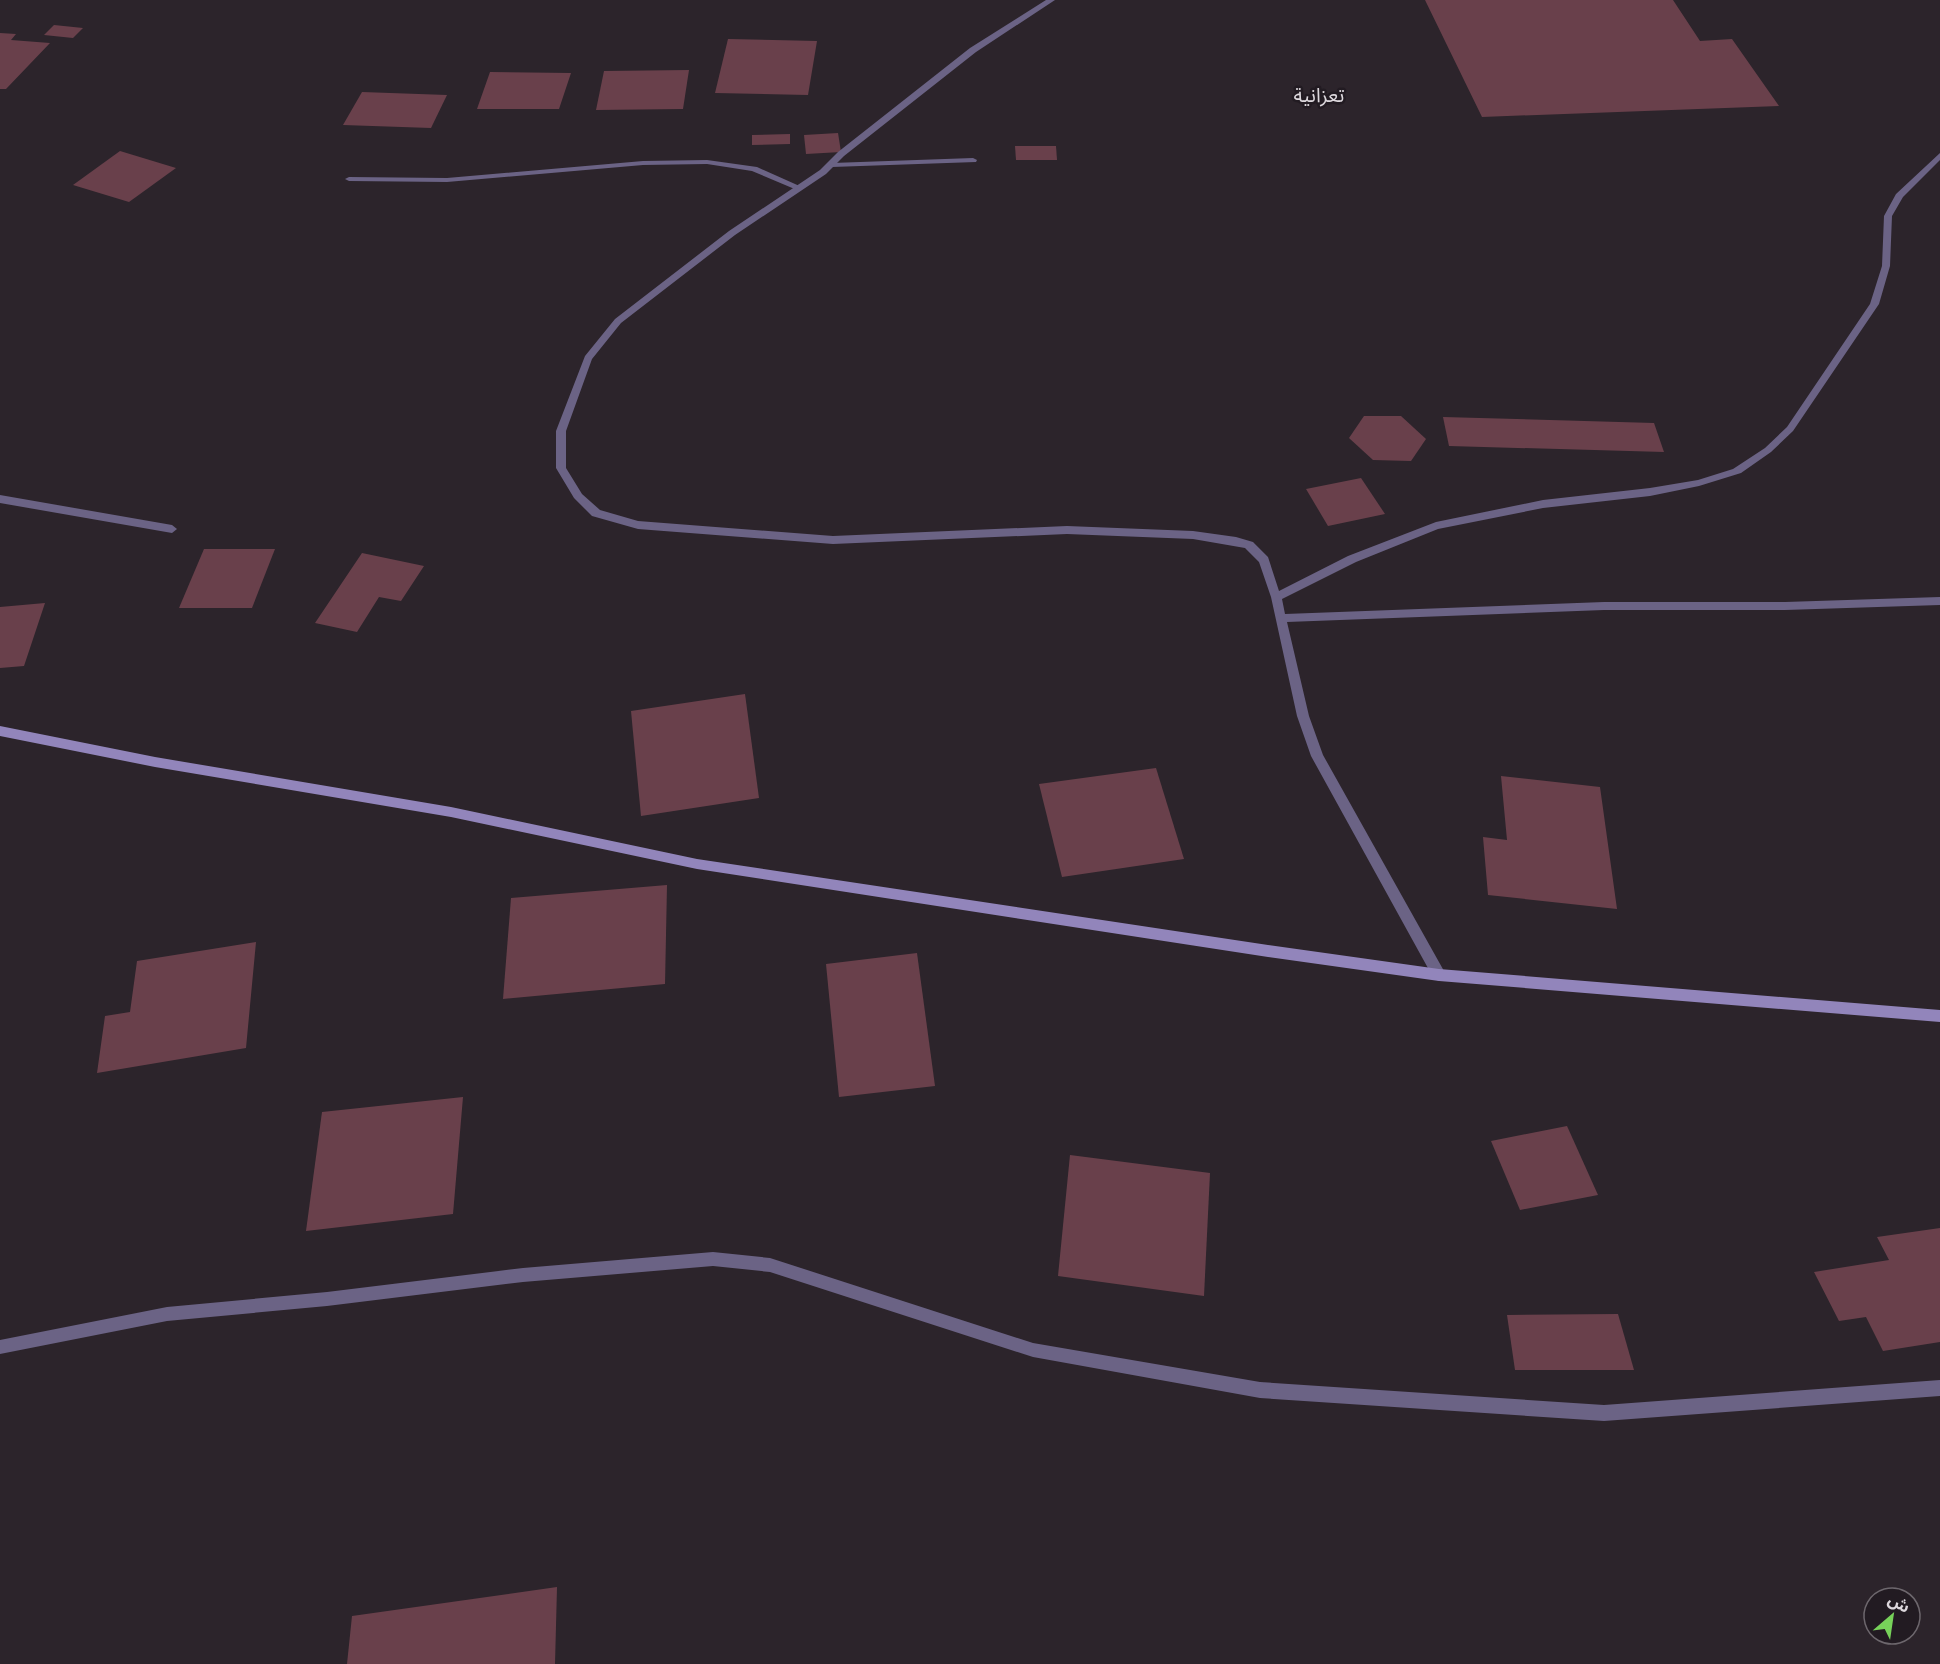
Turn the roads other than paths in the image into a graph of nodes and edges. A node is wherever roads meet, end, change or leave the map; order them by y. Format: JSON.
{"nodes":[{"id":1,"x":1051,"y":0,"type":"edge"},
{"id":2,"x":1940,"y":155,"type":"edge"},
{"id":3,"x":973,"y":160,"type":"dead end"},
{"id":4,"x":832,"y":165,"type":"junction"},
{"id":5,"x":349,"y":179,"type":"dead end"},
{"id":6,"x":800,"y":188,"type":"junction"},
{"id":7,"x":0,"y":499,"type":"edge"},
{"id":8,"x":172,"y":529,"type":"dead end"},
{"id":9,"x":1276,"y":597,"type":"junction"},
{"id":10,"x":1940,"y":602,"type":"edge"},
{"id":11,"x":1282,"y":618,"type":"junction"},
{"id":12,"x":0,"y":731,"type":"edge"},
{"id":13,"x":1438,"y":975,"type":"junction"},
{"id":14,"x":1940,"y":1016,"type":"edge"},
{"id":15,"x":0,"y":1347,"type":"edge"},
{"id":16,"x":1940,"y":1388,"type":"edge"}],
"edges":[{"from":1,"to":4,"type":"street"},
{"from":2,"to":9,"type":"street"},
{"from":3,"to":4,"type":"street"},
{"from":4,"to":6,"type":"street"},
{"from":5,"to":6,"type":"street"},
{"from":6,"to":9,"type":"street"},
{"from":7,"to":8,"type":"street"},
{"from":9,"to":11,"type":"street"},
{"from":10,"to":11,"type":"street"},
{"from":11,"to":13,"type":"street"},
{"from":12,"to":13,"type":"street"},
{"from":13,"to":14,"type":"street"},
{"from":15,"to":16,"type":"street"}]}
